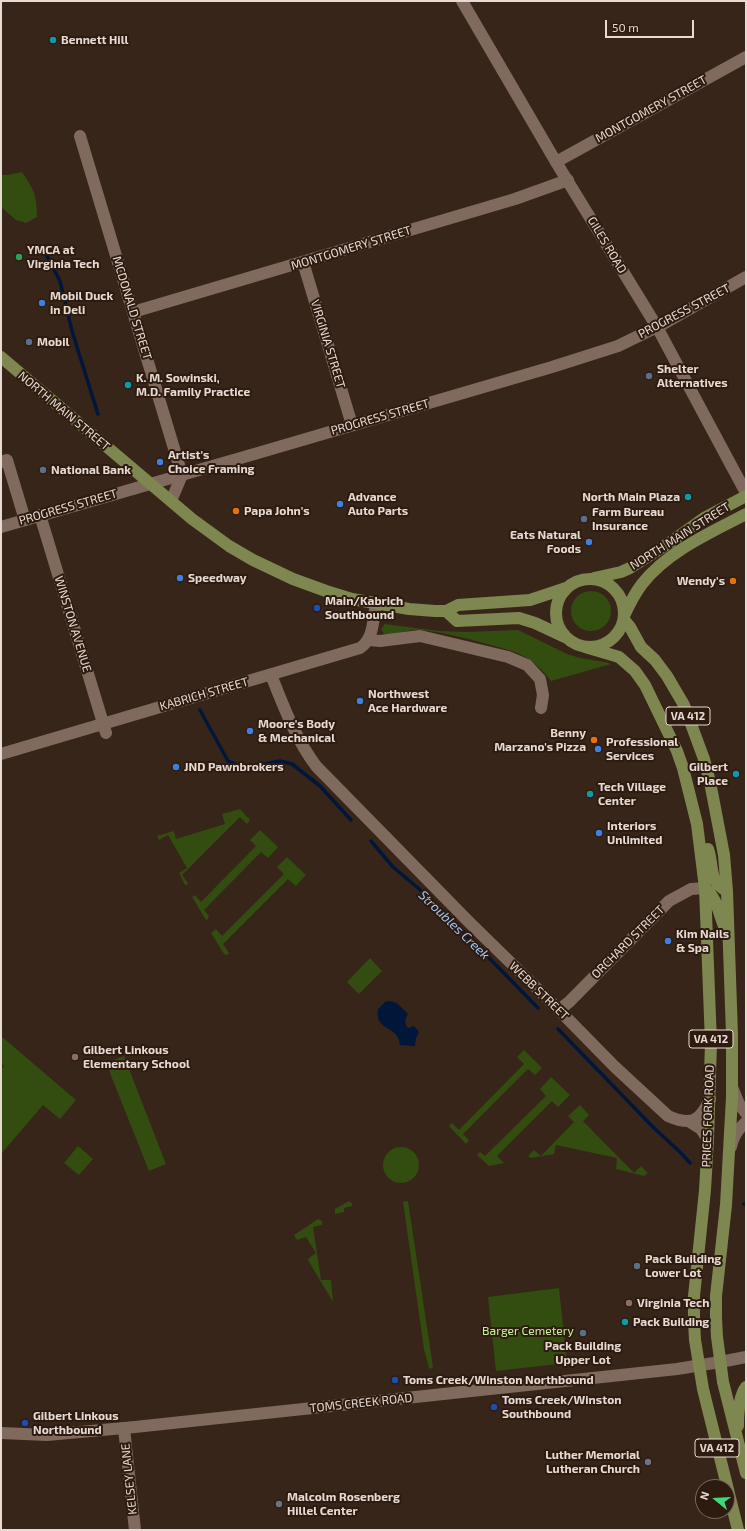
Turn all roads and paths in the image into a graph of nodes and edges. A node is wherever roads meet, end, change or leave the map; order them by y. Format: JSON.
{"nodes":[{"id":1,"x":462,"y":1,"type":"edge"},
{"id":2,"x":746,"y":57,"type":"edge"},
{"id":3,"x":80,"y":136,"type":"dead end"},
{"id":4,"x":556,"y":162,"type":"junction"},
{"id":5,"x":568,"y":180,"type":"junction"},
{"id":6,"x":303,"y":262,"type":"junction"},
{"id":7,"x":746,"y":278,"type":"edge"},
{"id":8,"x":133,"y":312,"type":"junction"},
{"id":9,"x":657,"y":327,"type":"junction"},
{"id":10,"x":1,"y":357,"type":"edge"},
{"id":11,"x":352,"y":425,"type":"junction"},
{"id":12,"x":1,"y":462,"type":"edge"},
{"id":13,"x":182,"y":475,"type":"junction"},
{"id":14,"x":151,"y":483,"type":"junction"},
{"id":15,"x":746,"y":495,"type":"edge"},
{"id":16,"x":171,"y":501,"type":"junction"},
{"id":17,"x":746,"y":504,"type":"edge"},
{"id":18,"x":746,"y":514,"type":"edge"},
{"id":19,"x":40,"y":515,"type":"junction"},
{"id":20,"x":25,"y":520,"type":"junction"},
{"id":21,"x":731,"y":522,"type":"junction"},
{"id":22,"x":1,"y":527,"type":"edge"},
{"id":23,"x":590,"y":579,"type":"junction"},
{"id":24,"x":566,"y":588,"type":"junction"},
{"id":25,"x":376,"y":604,"type":"junction"},
{"id":26,"x":446,"y":611,"type":"junction"},
{"id":27,"x":624,"y":618,"type":"junction"},
{"id":28,"x":565,"y":637,"type":"junction"},
{"id":29,"x":369,"y":640,"type":"junction"},
{"id":30,"x":585,"y":647,"type":"junction"},
{"id":31,"x":271,"y":675,"type":"junction"},
{"id":32,"x":542,"y":708,"type":"dead end"},
{"id":33,"x":105,"y":728,"type":"junction"},
{"id":34,"x":1,"y":754,"type":"edge"},
{"id":35,"x":697,"y":824,"type":"junction"},
{"id":36,"x":705,"y":888,"type":"junction"},
{"id":37,"x":727,"y":891,"type":"junction"},
{"id":38,"x":729,"y":941,"type":"junction"},
{"id":39,"x":559,"y":1010,"type":"junction"},
{"id":40,"x":732,"y":1087,"type":"junction"},
{"id":41,"x":710,"y":1098,"type":"junction"},
{"id":42,"x":746,"y":1113,"type":"edge"},
{"id":43,"x":690,"y":1122,"type":"junction"},
{"id":44,"x":746,"y":1122,"type":"edge"},
{"id":45,"x":708,"y":1139,"type":"junction"},
{"id":46,"x":730,"y":1154,"type":"junction"},
{"id":47,"x":746,"y":1357,"type":"edge"},
{"id":48,"x":720,"y":1362,"type":"junction"},
{"id":49,"x":699,"y":1365,"type":"junction"},
{"id":50,"x":746,"y":1387,"type":"edge"},
{"id":51,"x":124,"y":1428,"type":"junction"},
{"id":52,"x":1,"y":1433,"type":"edge"},
{"id":53,"x":738,"y":1440,"type":"junction"},
{"id":54,"x":746,"y":1473,"type":"edge"},
{"id":55,"x":135,"y":1530,"type":"edge"},
{"id":56,"x":738,"y":1530,"type":"edge"}],
"edges":[{"from":1,"to":4,"type":"street","name":"GILES ROAD"},
{"from":2,"to":4,"type":"street","name":"MONTGOMERY STREET"},
{"from":3,"to":8,"type":"street","name":"MCDONALD STREET"},
{"from":4,"to":5,"type":"street","name":"GILES ROAD"},
{"from":5,"to":6,"type":"street","name":"MONTGOMERY STREET"},
{"from":5,"to":9,"type":"street","name":"GILES ROAD"},
{"from":6,"to":8,"type":"street","name":"MONTGOMERY STREET"},
{"from":6,"to":11,"type":"street","name":"VIRGINIA STREET"},
{"from":7,"to":9,"type":"street","name":"PROGRESS STREET"},
{"from":8,"to":13,"type":"street","name":"MCDONALD STREET"},
{"from":9,"to":11,"type":"street","name":"PROGRESS STREET"},
{"from":9,"to":15,"type":"street","name":"GILES ROAD"},
{"from":10,"to":14,"type":"main road","name":"NORTH MAIN STREET"},
{"from":11,"to":13,"type":"street","name":"PROGRESS STREET"},
{"from":12,"to":20,"type":"street"},
{"from":13,"to":14,"type":"street","name":"PROGRESS STREET"},
{"from":13,"to":16,"type":"street"},
{"from":14,"to":16,"type":"main road","name":"NORTH MAIN STREET"},
{"from":14,"to":19,"type":"street","name":"PROGRESS STREET"},
{"from":15,"to":23,"type":"main road","name":"NORTH MAIN STREET"},
{"from":16,"to":25,"type":"main road","name":"NORTH MAIN STREET"},
{"from":17,"to":21,"type":"main road"},
{"from":18,"to":21,"type":"main road","name":"NORTH MAIN STREET"},
{"from":19,"to":20,"type":"street","name":"PROGRESS STREET"},
{"from":19,"to":33,"type":"street","name":"WINSTON AVENUE"},
{"from":20,"to":22,"type":"street","name":"PROGRESS STREET"},
{"from":21,"to":27,"type":"main road","name":"NORTH MAIN STREET"},
{"from":23,"to":24,"type":"main road"},
{"from":23,"to":27,"type":"main road"},
{"from":24,"to":26,"type":"main road","name":"NORTH MAIN STREET"},
{"from":24,"to":28,"type":"main road"},
{"from":25,"to":26,"type":"main road","name":"NORTH MAIN STREET"},
{"from":25,"to":29,"type":"street"},
{"from":26,"to":28,"type":"main road","name":"NORTH MAIN STREET"},
{"from":27,"to":30,"type":"main road"},
{"from":27,"to":37,"type":"main road","name":"PRICES FORK ROAD","number":"VA 412"},
{"from":28,"to":30,"type":"main road"},
{"from":29,"to":31,"type":"street","name":"KABRICH STREET"},
{"from":29,"to":32,"type":"street"},
{"from":30,"to":35,"type":"main road","name":"PRICES FORK ROAD","number":"VA 412"},
{"from":31,"to":33,"type":"street","name":"KABRICH STREET"},
{"from":31,"to":39,"type":"street","name":"WEBB STREET"},
{"from":33,"to":34,"type":"street","name":"KABRICH STREET"},
{"from":35,"to":36,"type":"main road","name":"PRICES FORK ROAD","number":"VA 412"},
{"from":35,"to":37,"type":"main road"},
{"from":36,"to":38,"type":"main road"},
{"from":36,"to":39,"type":"street","name":"ORCHARD STREET"},
{"from":36,"to":41,"type":"main road","name":"PRICES FORK ROAD","number":"VA 412"},
{"from":37,"to":38,"type":"main road","name":"PRICES FORK ROAD","number":"VA 412"},
{"from":38,"to":40,"type":"main road","name":"PRICES FORK ROAD","number":"VA 412"},
{"from":39,"to":43,"type":"street","name":"WEBB STREET"},
{"from":40,"to":42,"type":"street"},
{"from":40,"to":46,"type":"main road","name":"PRICES FORK ROAD","number":"VA 412"},
{"from":41,"to":43,"type":"street"},
{"from":41,"to":45,"type":"main road","name":"PRICES FORK ROAD","number":"VA 412"},
{"from":43,"to":45,"type":"street","name":"WEBB STREET"},
{"from":44,"to":46,"type":"street"},
{"from":45,"to":49,"type":"main road","name":"PRICES FORK ROAD","number":"VA 412"},
{"from":46,"to":48,"type":"main road","name":"PRICES FORK ROAD","number":"VA 412"},
{"from":47,"to":48,"type":"street","name":"TOMS CREEK ROAD"},
{"from":48,"to":49,"type":"street","name":"TOMS CREEK ROAD"},
{"from":48,"to":53,"type":"main road","name":"PRICES FORK ROAD","number":"VA 412"},
{"from":49,"to":51,"type":"street","name":"TOMS CREEK ROAD"},
{"from":49,"to":56,"type":"main road","name":"PRICES FORK ROAD","number":"VA 412"},
{"from":50,"to":53,"type":"main road"},
{"from":51,"to":52,"type":"street","name":"TOMS CREEK ROAD"},
{"from":51,"to":55,"type":"street","name":"KELSEY LANE"},
{"from":53,"to":54,"type":"main road","name":"PRICES FORK ROAD","number":"VA 412"}]}
